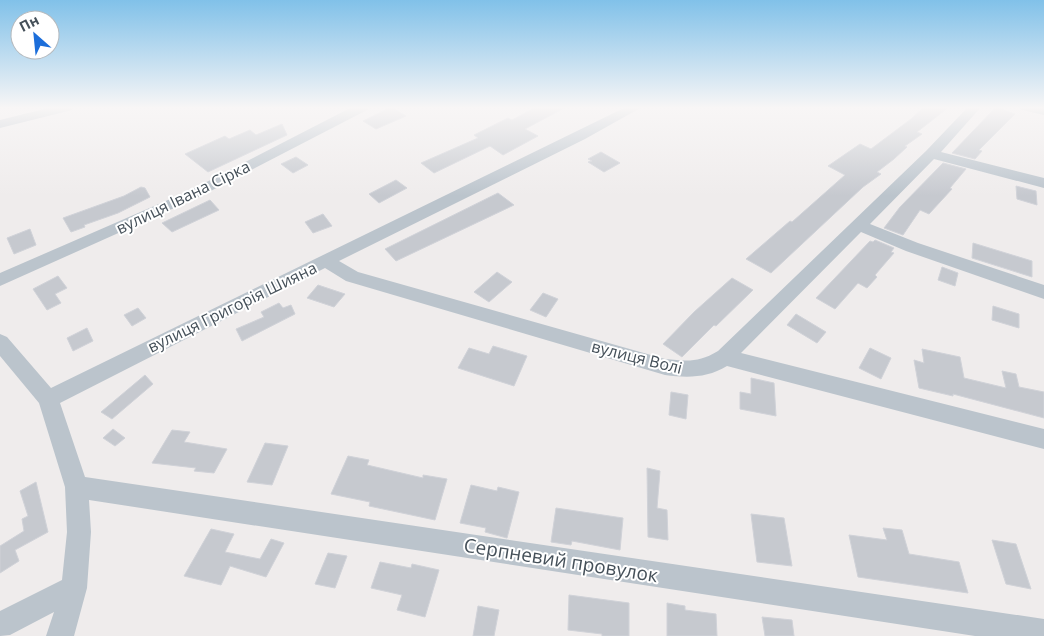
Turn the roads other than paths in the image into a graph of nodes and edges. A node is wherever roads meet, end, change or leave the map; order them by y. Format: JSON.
{"nodes":[{"id":1,"x":305,"y":137,"type":"edge"},
{"id":2,"x":576,"y":137,"type":"edge"},
{"id":3,"x":947,"y":137,"type":"edge"},
{"id":4,"x":930,"y":154,"type":"junction"},
{"id":5,"x":1044,"y":183,"type":"edge"},
{"id":6,"x":858,"y":225,"type":"junction"},
{"id":7,"x":326,"y":261,"type":"junction"},
{"id":8,"x":0,"y":280,"type":"edge"},
{"id":9,"x":1044,"y":292,"type":"edge"},
{"id":10,"x":0,"y":342,"type":"edge"},
{"id":11,"x":725,"y":357,"type":"junction"},
{"id":12,"x":48,"y":399,"type":"junction"},
{"id":13,"x":1044,"y":439,"type":"edge"},
{"id":14,"x":77,"y":487,"type":"junction"},
{"id":15,"x":74,"y":588,"type":"junction"},
{"id":16,"x":0,"y":625,"type":"edge"},
{"id":17,"x":1044,"y":633,"type":"edge"},
{"id":18,"x":60,"y":636,"type":"edge"}],
"edges":[{"from":1,"to":8,"type":"street","name":"вулиця Івана Сірка"},
{"from":2,"to":7,"type":"street","name":"вулиця Григорія Шияна"},
{"from":3,"to":4,"type":"street","name":"вулиця Волі"},
{"from":4,"to":5,"type":"street"},
{"from":4,"to":6,"type":"street","name":"вулиця Волі"},
{"from":6,"to":9,"type":"street"},
{"from":6,"to":11,"type":"street","name":"вулиця Волі"},
{"from":7,"to":11,"type":"street","name":"вулиця Волі"},
{"from":7,"to":12,"type":"street","name":"вулиця Григорія Шияна"},
{"from":10,"to":12,"type":"street"},
{"from":11,"to":13,"type":"street"},
{"from":12,"to":14,"type":"street"},
{"from":14,"to":15,"type":"street"},
{"from":14,"to":17,"type":"street","name":"Серпневий провулок"},
{"from":15,"to":16,"type":"street"},
{"from":15,"to":18,"type":"street"}]}
